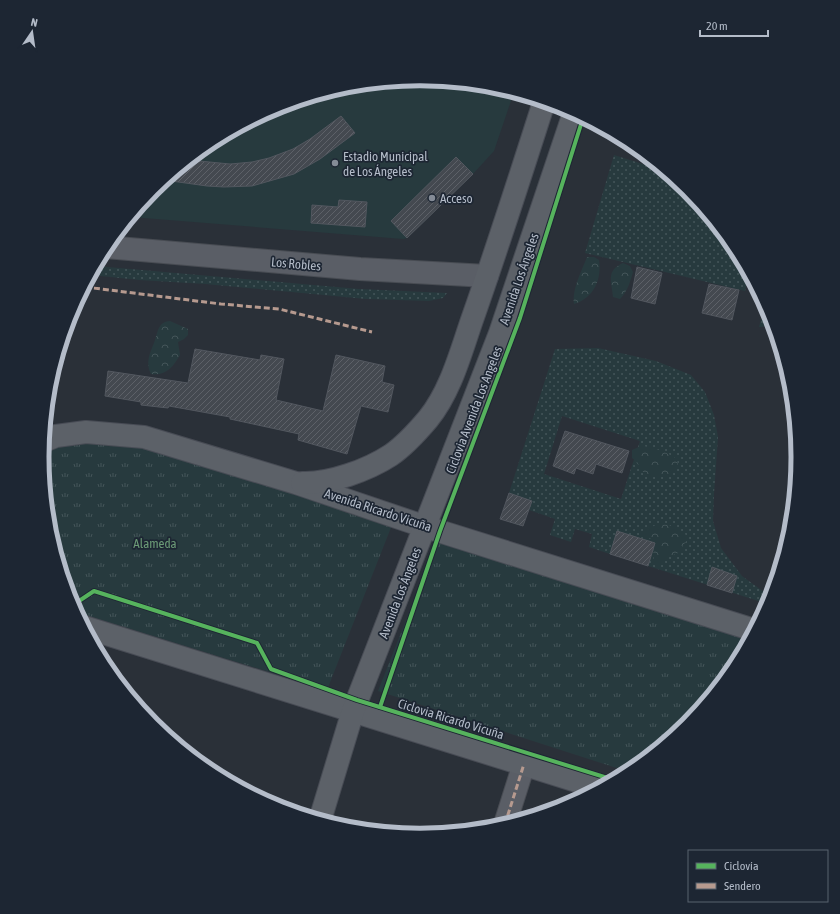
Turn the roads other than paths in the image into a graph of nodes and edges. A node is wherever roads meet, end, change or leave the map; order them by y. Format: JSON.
{"nodes":[{"id":1,"x":542,"y":107,"type":"edge"},
{"id":2,"x":572,"y":118,"type":"edge"},
{"id":3,"x":114,"y":248,"type":"edge"},
{"id":4,"x":487,"y":276,"type":"junction"},
{"id":5,"x":50,"y":439,"type":"edge"},
{"id":6,"x":296,"y":483,"type":"junction"},
{"id":7,"x":426,"y":527,"type":"junction"},
{"id":8,"x":749,"y":628,"type":"edge"},
{"id":9,"x":92,"y":629,"type":"edge"},
{"id":10,"x":353,"y":711,"type":"junction"},
{"id":11,"x":524,"y":764,"type":"junction"},
{"id":12,"x":592,"y":786,"type":"edge"},
{"id":13,"x":322,"y":814,"type":"edge"},
{"id":14,"x":507,"y":817,"type":"edge"}],
"edges":[{"from":1,"to":4,"type":"main road"},
{"from":2,"to":7,"type":"main road","name":"Avenida Los Ángeles"},
{"from":3,"to":4,"type":"street","name":"Los Robles"},
{"from":4,"to":6,"type":"main road"},
{"from":5,"to":6,"type":"main road","name":"Avenida Ricardo Vicuña"},
{"from":6,"to":7,"type":"main road","name":"Avenida Ricardo Vicuña"},
{"from":7,"to":8,"type":"main road","name":"Avenida Ricardo Vicuña"},
{"from":7,"to":10,"type":"main road","name":"Avenida Los Ángeles"},
{"from":9,"to":10,"type":"main road"},
{"from":10,"to":11,"type":"main road"},
{"from":10,"to":13,"type":"main road","name":"Avenida Los Ángeles"},
{"from":11,"to":12,"type":"main road"},
{"from":11,"to":14,"type":"street"}]}
